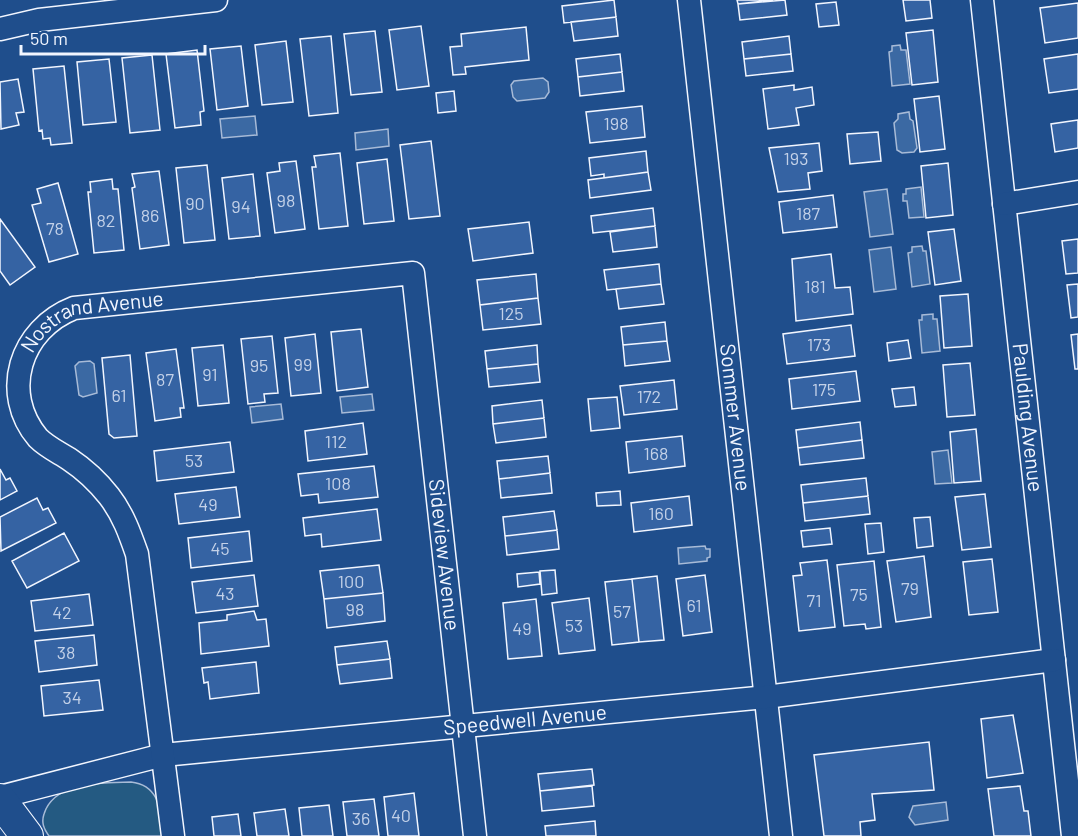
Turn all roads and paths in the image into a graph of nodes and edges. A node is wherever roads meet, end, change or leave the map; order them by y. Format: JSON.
{"nodes":[{"id":1,"x":216,"y":0,"type":"edge"},
{"id":2,"x":689,"y":0,"type":"edge"},
{"id":3,"x":982,"y":0,"type":"edge"},
{"id":4,"x":0,"y":29,"type":"edge"},
{"id":5,"x":1078,"y":192,"type":"edge"},
{"id":6,"x":1004,"y":204,"type":"junction"},
{"id":7,"x":413,"y":273,"type":"joint"},
{"id":8,"x":1054,"y":660,"type":"junction"},
{"id":9,"x":766,"y":697,"type":"junction"},
{"id":10,"x":462,"y":725,"type":"junction"},
{"id":11,"x":163,"y":755,"type":"junction"},
{"id":12,"x":0,"y":798,"type":"edge"},
{"id":13,"x":27,"y":836,"type":"edge"},
{"id":14,"x":173,"y":836,"type":"edge"},
{"id":15,"x":475,"y":836,"type":"edge"},
{"id":16,"x":781,"y":836,"type":"edge"},
{"id":17,"x":1073,"y":836,"type":"edge"}],
"edges":[{"from":1,"to":4,"type":"street"},
{"from":2,"to":9,"type":"street","name":"Sommer Avenue"},
{"from":3,"to":6,"type":"street","name":"Paulding Avenue"},
{"from":5,"to":6,"type":"street"},
{"from":6,"to":8,"type":"street","name":"Paulding Avenue"},
{"from":7,"to":10,"type":"street","name":"Sideview Avenue"},
{"from":7,"to":11,"type":"street","name":"Nostrand Avenue"},
{"from":8,"to":9,"type":"street","name":"Speedwell Avenue"},
{"from":8,"to":17,"type":"street","name":"Paulding Avenue"},
{"from":9,"to":10,"type":"street","name":"Speedwell Avenue"},
{"from":9,"to":16,"type":"street","name":"Sommer Avenue"},
{"from":10,"to":11,"type":"street","name":"Speedwell Avenue"},
{"from":10,"to":15,"type":"street","name":"Sideview Avenue"},
{"from":11,"to":12,"type":"street","name":"Speedwell Avenue"},
{"from":11,"to":14,"type":"street","name":"Nostrand Avenue"},
{"from":12,"to":13,"type":"main road"}]}
